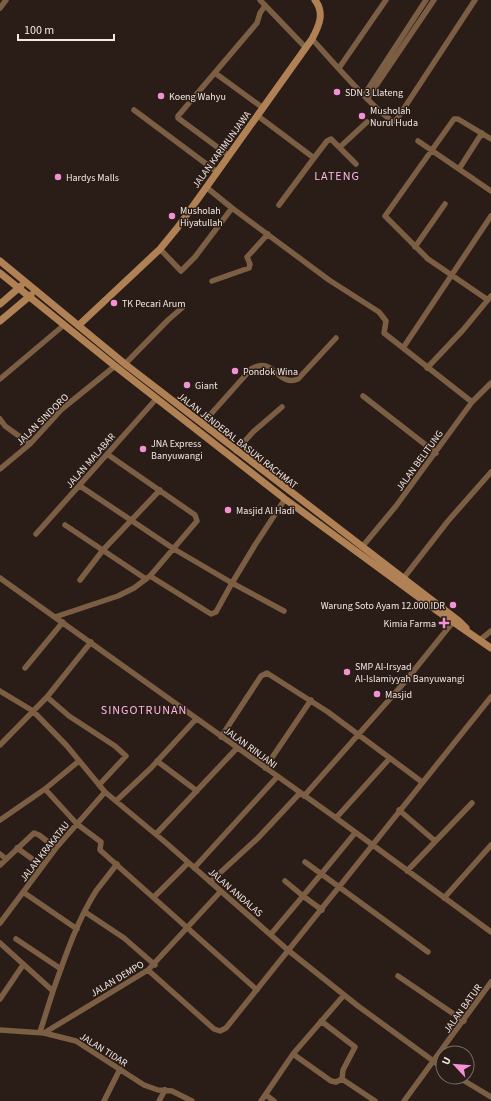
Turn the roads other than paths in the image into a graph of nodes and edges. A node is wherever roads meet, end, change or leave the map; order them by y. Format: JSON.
{"nodes":[{"id":1,"x":6,"y":0,"type":"edge"},
{"id":2,"x":260,"y":0,"type":"edge"},
{"id":3,"x":315,"y":0,"type":"edge"},
{"id":4,"x":386,"y":0,"type":"edge"},
{"id":5,"x":426,"y":0,"type":"edge"},
{"id":6,"x":434,"y":0,"type":"edge"},
{"id":7,"x":475,"y":0,"type":"edge"},
{"id":8,"x":265,"y":6,"type":"junction"},
{"id":9,"x":0,"y":8,"type":"edge"},
{"id":10,"x":312,"y":39,"type":"junction"},
{"id":11,"x":306,"y":48,"type":"junction"},
{"id":12,"x":339,"y":68,"type":"junction"},
{"id":13,"x":215,"y":74,"type":"junction"},
{"id":14,"x":365,"y":97,"type":"junction"},
{"id":15,"x":263,"y":108,"type":"junction"},
{"id":16,"x":134,"y":110,"type":"dead end"},
{"id":17,"x":258,"y":116,"type":"junction"},
{"id":18,"x":367,"y":122,"type":"dead end"},
{"id":19,"x":482,"y":133,"type":"junction"},
{"id":20,"x":491,"y":139,"type":"edge"},
{"id":21,"x":418,"y":141,"type":"dead end"},
{"id":22,"x":340,"y":147,"type":"junction"},
{"id":23,"x":432,"y":151,"type":"junction"},
{"id":24,"x":228,"y":155,"type":"junction"},
{"id":25,"x":314,"y":158,"type":"junction"},
{"id":26,"x":356,"y":164,"type":"dead end"},
{"id":27,"x":459,"y":169,"type":"junction"},
{"id":28,"x":217,"y":172,"type":"junction"},
{"id":29,"x":206,"y":187,"type":"junction"},
{"id":30,"x":491,"y":191,"type":"edge"},
{"id":31,"x":445,"y":204,"type":"dead end"},
{"id":32,"x":278,"y":205,"type":"dead end"},
{"id":33,"x":232,"y":208,"type":"junction"},
{"id":34,"x":491,"y":216,"type":"edge"},
{"id":35,"x":268,"y":234,"type":"junction"},
{"id":36,"x":415,"y":247,"type":"junction"},
{"id":37,"x":160,"y":249,"type":"junction"},
{"id":38,"x":0,"y":261,"type":"edge"},
{"id":39,"x":0,"y":273,"type":"edge"},
{"id":40,"x":452,"y":276,"type":"junction"},
{"id":41,"x":212,"y":281,"type":"dead end"},
{"id":42,"x":25,"y":282,"type":"junction"},
{"id":43,"x":18,"y":289,"type":"junction"},
{"id":44,"x":36,"y":290,"type":"junction"},
{"id":45,"x":28,"y":297,"type":"junction"},
{"id":46,"x":490,"y":298,"type":"edge"},
{"id":47,"x":0,"y":304,"type":"edge"},
{"id":48,"x":183,"y":307,"type":"dead end"},
{"id":49,"x":0,"y":320,"type":"edge"},
{"id":50,"x":79,"y":325,"type":"junction"},
{"id":51,"x":64,"y":326,"type":"junction"},
{"id":52,"x":336,"y":338,"type":"dead end"},
{"id":53,"x":403,"y":348,"type":"junction"},
{"id":54,"x":125,"y":364,"type":"junction"},
{"id":55,"x":114,"y":366,"type":"junction"},
{"id":56,"x":428,"y":368,"type":"junction"},
{"id":57,"x":0,"y":379,"type":"edge"},
{"id":58,"x":491,"y":384,"type":"edge"},
{"id":59,"x":363,"y":396,"type":"dead end"},
{"id":60,"x":157,"y":398,"type":"junction"},
{"id":61,"x":472,"y":402,"type":"junction"},
{"id":62,"x":282,"y":407,"type":"dead end"},
{"id":63,"x":0,"y":419,"type":"edge"},
{"id":64,"x":202,"y":424,"type":"junction"},
{"id":65,"x":30,"y":444,"type":"junction"},
{"id":66,"x":224,"y":446,"type":"junction"},
{"id":67,"x":236,"y":451,"type":"junction"},
{"id":68,"x":436,"y":453,"type":"junction"},
{"id":69,"x":107,"y":454,"type":"junction"},
{"id":70,"x":0,"y":469,"type":"edge"},
{"id":71,"x":491,"y":472,"type":"edge"},
{"id":72,"x":80,"y":486,"type":"junction"},
{"id":73,"x":160,"y":490,"type":"junction"},
{"id":74,"x":285,"y":499,"type":"junction"},
{"id":75,"x":131,"y":520,"type":"junction"},
{"id":76,"x":65,"y":525,"type":"dead end"},
{"id":77,"x":36,"y":534,"type":"dead end"},
{"id":78,"x":362,"y":547,"type":"junction"},
{"id":79,"x":174,"y":549,"type":"junction"},
{"id":80,"x":103,"y":550,"type":"junction"},
{"id":81,"x":148,"y":577,"type":"junction"},
{"id":82,"x":0,"y":578,"type":"edge"},
{"id":83,"x":80,"y":580,"type":"dead end"},
{"id":84,"x":401,"y":581,"type":"junction"},
{"id":85,"x":232,"y":583,"type":"junction"},
{"id":86,"x":284,"y":611,"type":"dead end"},
{"id":87,"x":55,"y":617,"type":"junction"},
{"id":88,"x":63,"y":622,"type":"junction"},
{"id":89,"x":453,"y":622,"type":"junction"},
{"id":90,"x":468,"y":630,"type":"junction"},
{"id":91,"x":491,"y":631,"type":"edge"},
{"id":92,"x":480,"y":640,"type":"junction"},
{"id":93,"x":91,"y":642,"type":"junction"},
{"id":94,"x":491,"y":648,"type":"edge"},
{"id":95,"x":25,"y":668,"type":"dead end"},
{"id":96,"x":0,"y":691,"type":"edge"},
{"id":97,"x":46,"y":697,"type":"junction"},
{"id":98,"x":491,"y":697,"type":"edge"},
{"id":99,"x":310,"y":700,"type":"junction"},
{"id":100,"x":33,"y":711,"type":"junction"},
{"id":101,"x":196,"y":719,"type":"junction"},
{"id":102,"x":358,"y":734,"type":"junction"},
{"id":103,"x":221,"y":737,"type":"junction"},
{"id":104,"x":0,"y":745,"type":"edge"},
{"id":105,"x":237,"y":748,"type":"junction"},
{"id":106,"x":390,"y":758,"type":"junction"},
{"id":107,"x":79,"y":761,"type":"junction"},
{"id":108,"x":157,"y":761,"type":"junction"},
{"id":109,"x":265,"y":768,"type":"junction"},
{"id":110,"x":277,"y":777,"type":"junction"},
{"id":111,"x":422,"y":782,"type":"junction"},
{"id":112,"x":99,"y":785,"type":"junction"},
{"id":113,"x":45,"y":789,"type":"junction"},
{"id":114,"x":197,"y":791,"type":"junction"},
{"id":115,"x":105,"y":792,"type":"junction"},
{"id":116,"x":302,"y":795,"type":"junction"},
{"id":117,"x":116,"y":801,"type":"junction"},
{"id":118,"x":472,"y":803,"type":"dead end"},
{"id":119,"x":399,"y":810,"type":"junction"},
{"id":120,"x":336,"y":818,"type":"junction"},
{"id":121,"x":0,"y":820,"type":"edge"},
{"id":122,"x":76,"y":824,"type":"junction"},
{"id":123,"x":355,"y":833,"type":"junction"},
{"id":124,"x":156,"y":834,"type":"junction"},
{"id":125,"x":435,"y":841,"type":"junction"},
{"id":126,"x":372,"y":845,"type":"junction"},
{"id":127,"x":491,"y":845,"type":"edge"},
{"id":128,"x":17,"y":848,"type":"junction"},
{"id":129,"x":56,"y":848,"type":"junction"},
{"id":130,"x":0,"y":854,"type":"edge"},
{"id":131,"x":6,"y":860,"type":"junction"},
{"id":132,"x":305,"y":862,"type":"dead end"},
{"id":133,"x":188,"y":863,"type":"junction"},
{"id":134,"x":117,"y":864,"type":"junction"},
{"id":135,"x":0,"y":865,"type":"edge"},
{"id":136,"x":42,"y":866,"type":"junction"},
{"id":137,"x":194,"y":868,"type":"junction"},
{"id":138,"x":407,"y":870,"type":"junction"},
{"id":139,"x":322,"y":874,"type":"junction"},
{"id":140,"x":285,"y":881,"type":"dead end"},
{"id":141,"x":210,"y":882,"type":"junction"},
{"id":142,"x":340,"y":887,"type":"junction"},
{"id":143,"x":221,"y":891,"type":"junction"},
{"id":144,"x":23,"y":892,"type":"junction"},
{"id":145,"x":303,"y":896,"type":"junction"},
{"id":146,"x":154,"y":897,"type":"junction"},
{"id":147,"x":444,"y":898,"type":"junction"},
{"id":148,"x":322,"y":910,"type":"junction"},
{"id":149,"x":85,"y":912,"type":"junction"},
{"id":150,"x":0,"y":923,"type":"edge"},
{"id":151,"x":188,"y":928,"type":"junction"},
{"id":152,"x":76,"y":929,"type":"junction"},
{"id":153,"x":491,"y":932,"type":"edge"},
{"id":154,"x":271,"y":934,"type":"junction"},
{"id":155,"x":16,"y":939,"type":"dead end"},
{"id":156,"x":0,"y":943,"type":"edge"},
{"id":157,"x":290,"y":951,"type":"junction"},
{"id":158,"x":428,"y":952,"type":"dead end"},
{"id":159,"x":23,"y":965,"type":"junction"},
{"id":160,"x":155,"y":965,"type":"junction"},
{"id":161,"x":60,"y":969,"type":"junction"},
{"id":162,"x":148,"y":970,"type":"junction"},
{"id":163,"x":398,"y":976,"type":"dead end"},
{"id":164,"x":491,"y":982,"type":"edge"},
{"id":165,"x":257,"y":990,"type":"junction"},
{"id":166,"x":53,"y":991,"type":"junction"},
{"id":167,"x":344,"y":995,"type":"junction"},
{"id":168,"x":0,"y":999,"type":"edge"},
{"id":169,"x":321,"y":1021,"type":"junction"},
{"id":170,"x":464,"y":1021,"type":"junction"},
{"id":171,"x":0,"y":1030,"type":"edge"},
{"id":172,"x":42,"y":1033,"type":"junction"},
{"id":173,"x":293,"y":1054,"type":"junction"},
{"id":174,"x":433,"y":1062,"type":"junction"},
{"id":175,"x":120,"y":1069,"type":"junction"},
{"id":176,"x":342,"y":1078,"type":"junction"},
{"id":177,"x":471,"y":1085,"type":"edge"},
{"id":178,"x":165,"y":1090,"type":"junction"},
{"id":179,"x":266,"y":1095,"type":"junction"},
{"id":180,"x":491,"y":1098,"type":"edge"},
{"id":181,"x":104,"y":1101,"type":"edge"},
{"id":182,"x":159,"y":1101,"type":"edge"},
{"id":183,"x":192,"y":1101,"type":"edge"},
{"id":184,"x":262,"y":1101,"type":"edge"},
{"id":185,"x":274,"y":1101,"type":"edge"},
{"id":186,"x":375,"y":1101,"type":"edge"},
{"id":187,"x":404,"y":1101,"type":"edge"}],
"edges":[{"from":1,"to":9,"type":"street"},
{"from":2,"to":8,"type":"street"},
{"from":3,"to":10,"type":"main road","name":"JALAN KARIMUNJAWA"},
{"from":4,"to":12,"type":"street"},
{"from":5,"to":14,"type":"street"},
{"from":6,"to":14,"type":"street"},
{"from":7,"to":14,"type":"street"},
{"from":8,"to":11,"type":"street"},
{"from":8,"to":13,"type":"street"},
{"from":10,"to":11,"type":"main road","name":"JALAN KARIMUNJAWA"},
{"from":10,"to":12,"type":"street"},
{"from":11,"to":15,"type":"main road","name":"JALAN KARIMUNJAWA"},
{"from":12,"to":14,"type":"street"},
{"from":13,"to":15,"type":"street"},
{"from":13,"to":24,"type":"street"},
{"from":15,"to":17,"type":"main road","name":"JALAN KARIMUNJAWA"},
{"from":16,"to":28,"type":"street"},
{"from":17,"to":24,"type":"main road","name":"JALAN KARIMUNJAWA"},
{"from":17,"to":25,"type":"street"},
{"from":18,"to":22,"type":"street"},
{"from":19,"to":20,"type":"street"},
{"from":19,"to":23,"type":"street"},
{"from":19,"to":27,"type":"street"},
{"from":21,"to":23,"type":"street"},
{"from":22,"to":25,"type":"street"},
{"from":22,"to":26,"type":"street"},
{"from":23,"to":27,"type":"street"},
{"from":23,"to":36,"type":"street"},
{"from":24,"to":28,"type":"main road","name":"JALAN KARIMUNJAWA"},
{"from":25,"to":32,"type":"street"},
{"from":27,"to":30,"type":"street"},
{"from":28,"to":29,"type":"main road","name":"JALAN KARIMUNJAWA"},
{"from":29,"to":33,"type":"street"},
{"from":29,"to":37,"type":"main road","name":"JALAN KARIMUNJAWA"},
{"from":31,"to":36,"type":"street"},
{"from":33,"to":35,"type":"street"},
{"from":33,"to":37,"type":"street"},
{"from":34,"to":40,"type":"street"},
{"from":35,"to":41,"type":"street"},
{"from":35,"to":53,"type":"street"},
{"from":36,"to":40,"type":"street"},
{"from":37,"to":50,"type":"main road","name":"JALAN KARIMUNJAWA"},
{"from":38,"to":42,"type":"main road","name":"JALAN JENDERAL BASUKI RACHMAT"},
{"from":39,"to":43,"type":"main road","name":"JALAN JENDERAL BASUKI RACHMAT"},
{"from":40,"to":46,"type":"street"},
{"from":40,"to":53,"type":"street"},
{"from":42,"to":43,"type":"main road"},
{"from":42,"to":44,"type":"main road","name":"JALAN JENDERAL BASUKI RACHMAT"},
{"from":43,"to":45,"type":"main road","name":"JALAN JENDERAL BASUKI RACHMAT"},
{"from":43,"to":47,"type":"main road"},
{"from":44,"to":45,"type":"main road"},
{"from":44,"to":50,"type":"main road","name":"JALAN JENDERAL BASUKI RACHMAT"},
{"from":45,"to":49,"type":"main road"},
{"from":45,"to":51,"type":"main road","name":"JALAN JENDERAL BASUKI RACHMAT"},
{"from":46,"to":56,"type":"street"},
{"from":48,"to":54,"type":"street"},
{"from":50,"to":54,"type":"main road","name":"JALAN JENDERAL BASUKI RACHMAT"},
{"from":51,"to":55,"type":"main road","name":"JALAN JENDERAL BASUKI RACHMAT"},
{"from":51,"to":57,"type":"street"},
{"from":52,"to":64,"type":"street"},
{"from":53,"to":56,"type":"street"},
{"from":54,"to":64,"type":"main road","name":"JALAN JENDERAL BASUKI RACHMAT"},
{"from":55,"to":60,"type":"main road","name":"JALAN JENDERAL BASUKI RACHMAT"},
{"from":55,"to":65,"type":"street","name":"JALAN SINDORO"},
{"from":56,"to":61,"type":"street"},
{"from":58,"to":61,"type":"street","name":"JALAN BELITUNG"},
{"from":59,"to":68,"type":"street"},
{"from":60,"to":66,"type":"main road","name":"JALAN JENDERAL BASUKI RACHMAT"},
{"from":60,"to":69,"type":"street","name":"JALAN MALABAR"},
{"from":61,"to":68,"type":"street","name":"JALAN BELITUNG"},
{"from":62,"to":67,"type":"street"},
{"from":63,"to":65,"type":"street"},
{"from":64,"to":66,"type":"main road","name":"JALAN JENDERAL BASUKI RACHMAT"},
{"from":65,"to":70,"type":"street","name":"JALAN SINDORO"},
{"from":66,"to":67,"type":"main road","name":"JALAN JENDERAL BASUKI RACHMAT"},
{"from":66,"to":74,"type":"main road","name":"JALAN JENDERAL BASUKI RACHMAT"},
{"from":67,"to":78,"type":"main road","name":"JALAN JENDERAL BASUKI RACHMAT"},
{"from":68,"to":78,"type":"street","name":"JALAN BELITUNG"},
{"from":69,"to":72,"type":"street","name":"JALAN MALABAR"},
{"from":69,"to":73,"type":"street"},
{"from":71,"to":84,"type":"street"},
{"from":72,"to":75,"type":"street"},
{"from":72,"to":77,"type":"street","name":"JALAN MALABAR"},
{"from":73,"to":75,"type":"street"},
{"from":73,"to":79,"type":"street"},
{"from":74,"to":84,"type":"main road","name":"JALAN JENDERAL BASUKI RACHMAT"},
{"from":74,"to":85,"type":"street"},
{"from":75,"to":79,"type":"street"},
{"from":75,"to":80,"type":"street"},
{"from":76,"to":80,"type":"street"},
{"from":78,"to":84,"type":"main road","name":"JALAN JENDERAL BASUKI RACHMAT"},
{"from":79,"to":81,"type":"street"},
{"from":79,"to":85,"type":"street"},
{"from":80,"to":81,"type":"street"},
{"from":80,"to":83,"type":"street"},
{"from":81,"to":85,"type":"street"},
{"from":81,"to":87,"type":"street"},
{"from":82,"to":87,"type":"street","name":"JALAN RINJANI"},
{"from":84,"to":89,"type":"main road","name":"JALAN JENDERAL BASUKI RACHMAT"},
{"from":84,"to":90,"type":"main road","name":"JALAN JENDERAL BASUKI RACHMAT"},
{"from":85,"to":86,"type":"street"},
{"from":87,"to":88,"type":"street","name":"JALAN RINJANI"},
{"from":88,"to":93,"type":"street","name":"JALAN RINJANI"},
{"from":88,"to":95,"type":"street"},
{"from":89,"to":90,"type":"main road","name":"JALAN JENDERAL BASUKI RACHMAT"},
{"from":89,"to":102,"type":"street"},
{"from":90,"to":92,"type":"main road","name":"JALAN JENDERAL BASUKI RACHMAT"},
{"from":91,"to":92,"type":"street"},
{"from":92,"to":94,"type":"main road","name":"JALAN JENDERAL BASUKI RACHMAT"},
{"from":93,"to":97,"type":"street"},
{"from":93,"to":101,"type":"street","name":"JALAN RINJANI"},
{"from":96,"to":100,"type":"street","name":"JALAN ANDALAS"},
{"from":97,"to":100,"type":"street"},
{"from":97,"to":112,"type":"street"},
{"from":98,"to":111,"type":"street"},
{"from":99,"to":102,"type":"street"},
{"from":99,"to":103,"type":"street"},
{"from":99,"to":109,"type":"street"},
{"from":100,"to":104,"type":"street"},
{"from":100,"to":107,"type":"street","name":"JALAN ANDALAS"},
{"from":101,"to":103,"type":"street","name":"JALAN RINJANI"},
{"from":101,"to":108,"type":"street"},
{"from":102,"to":106,"type":"street"},
{"from":102,"to":116,"type":"street"},
{"from":103,"to":105,"type":"street","name":"JALAN RINJANI"},
{"from":105,"to":109,"type":"street","name":"JALAN RINJANI"},
{"from":105,"to":114,"type":"street"},
{"from":106,"to":111,"type":"street"},
{"from":106,"to":120,"type":"street"},
{"from":107,"to":112,"type":"street","name":"JALAN ANDALAS"},
{"from":107,"to":113,"type":"street"},
{"from":108,"to":114,"type":"street"},
{"from":108,"to":117,"type":"street"},
{"from":109,"to":110,"type":"street","name":"JALAN RINJANI"},
{"from":110,"to":116,"type":"street","name":"JALAN RINJANI"},
{"from":110,"to":137,"type":"street"},
{"from":111,"to":119,"type":"street"},
{"from":112,"to":115,"type":"street","name":"JALAN ANDALAS"},
{"from":113,"to":121,"type":"street"},
{"from":113,"to":122,"type":"street"},
{"from":114,"to":124,"type":"street"},
{"from":115,"to":117,"type":"street","name":"JALAN ANDALAS"},
{"from":115,"to":122,"type":"street","name":"JALAN KRAKATAU"},
{"from":116,"to":120,"type":"street","name":"JALAN RINJANI"},
{"from":116,"to":141,"type":"street"},
{"from":117,"to":124,"type":"street","name":"JALAN ANDALAS"},
{"from":118,"to":125,"type":"street"},
{"from":119,"to":125,"type":"street"},
{"from":119,"to":126,"type":"street"},
{"from":120,"to":123,"type":"street","name":"JALAN RINJANI"},
{"from":122,"to":129,"type":"street","name":"JALAN KRAKATAU"},
{"from":122,"to":134,"type":"street"},
{"from":123,"to":126,"type":"street","name":"JALAN RINJANI"},
{"from":123,"to":139,"type":"street"},
{"from":124,"to":133,"type":"street","name":"JALAN ANDALAS"},
{"from":125,"to":138,"type":"street"},
{"from":126,"to":138,"type":"street","name":"JALAN RINJANI"},
{"from":126,"to":142,"type":"street"},
{"from":127,"to":147,"type":"street"},
{"from":128,"to":129,"type":"street"},
{"from":128,"to":131,"type":"street"},
{"from":128,"to":136,"type":"street"},
{"from":129,"to":136,"type":"street","name":"JALAN KRAKATAU"},
{"from":130,"to":131,"type":"street"},
{"from":131,"to":135,"type":"street"},
{"from":132,"to":139,"type":"street"},
{"from":133,"to":137,"type":"street","name":"JALAN ANDALAS"},
{"from":133,"to":146,"type":"street"},
{"from":134,"to":146,"type":"street"},
{"from":134,"to":149,"type":"street"},
{"from":136,"to":144,"type":"street","name":"JALAN KRAKATAU"},
{"from":137,"to":141,"type":"street","name":"JALAN ANDALAS"},
{"from":138,"to":147,"type":"street","name":"JALAN RINJANI"},
{"from":139,"to":142,"type":"street"},
{"from":139,"to":145,"type":"street"},
{"from":140,"to":145,"type":"street"},
{"from":141,"to":143,"type":"street","name":"JALAN ANDALAS"},
{"from":142,"to":148,"type":"street"},
{"from":142,"to":158,"type":"street"},
{"from":143,"to":151,"type":"street","name":"JALAN DEMPO"},
{"from":143,"to":154,"type":"street","name":"JALAN ANDALAS"},
{"from":144,"to":150,"type":"street","name":"JALAN KRAKATAU"},
{"from":144,"to":152,"type":"street"},
{"from":145,"to":148,"type":"street"},
{"from":145,"to":154,"type":"street"},
{"from":146,"to":151,"type":"street"},
{"from":147,"to":153,"type":"street","name":"JALAN RINJANI"},
{"from":148,"to":157,"type":"street"},
{"from":149,"to":152,"type":"street"},
{"from":149,"to":160,"type":"street"},
{"from":151,"to":160,"type":"street","name":"JALAN DEMPO"},
{"from":151,"to":165,"type":"street"},
{"from":152,"to":161,"type":"street"},
{"from":154,"to":157,"type":"street","name":"JALAN ANDALAS"},
{"from":155,"to":161,"type":"street"},
{"from":156,"to":159,"type":"street"},
{"from":157,"to":165,"type":"street"},
{"from":157,"to":167,"type":"street","name":"JALAN ANDALAS"},
{"from":159,"to":166,"type":"street"},
{"from":159,"to":168,"type":"street"},
{"from":160,"to":162,"type":"street","name":"JALAN DEMPO"},
{"from":161,"to":166,"type":"street"},
{"from":162,"to":165,"type":"street"},
{"from":162,"to":172,"type":"street","name":"JALAN DEMPO"},
{"from":163,"to":170,"type":"street"},
{"from":164,"to":170,"type":"street","name":"JALAN BATUR"},
{"from":166,"to":172,"type":"street"},
{"from":167,"to":169,"type":"street"},
{"from":167,"to":174,"type":"street","name":"JALAN ANDALAS"},
{"from":169,"to":173,"type":"street"},
{"from":169,"to":176,"type":"street"},
{"from":170,"to":174,"type":"street","name":"JALAN BATUR"},
{"from":171,"to":172,"type":"street","name":"JALAN TIDAR"},
{"from":172,"to":175,"type":"street","name":"JALAN TIDAR"},
{"from":173,"to":176,"type":"street"},
{"from":173,"to":179,"type":"street"},
{"from":174,"to":187,"type":"street","name":"JALAN BATUR"},
{"from":175,"to":178,"type":"street","name":"JALAN TIDAR"},
{"from":175,"to":181,"type":"street"},
{"from":176,"to":186,"type":"street"},
{"from":177,"to":180,"type":"street"},
{"from":178,"to":182,"type":"street"},
{"from":178,"to":183,"type":"street","name":"JALAN TIDAR"},
{"from":179,"to":184,"type":"street"},
{"from":179,"to":185,"type":"street"}]}
